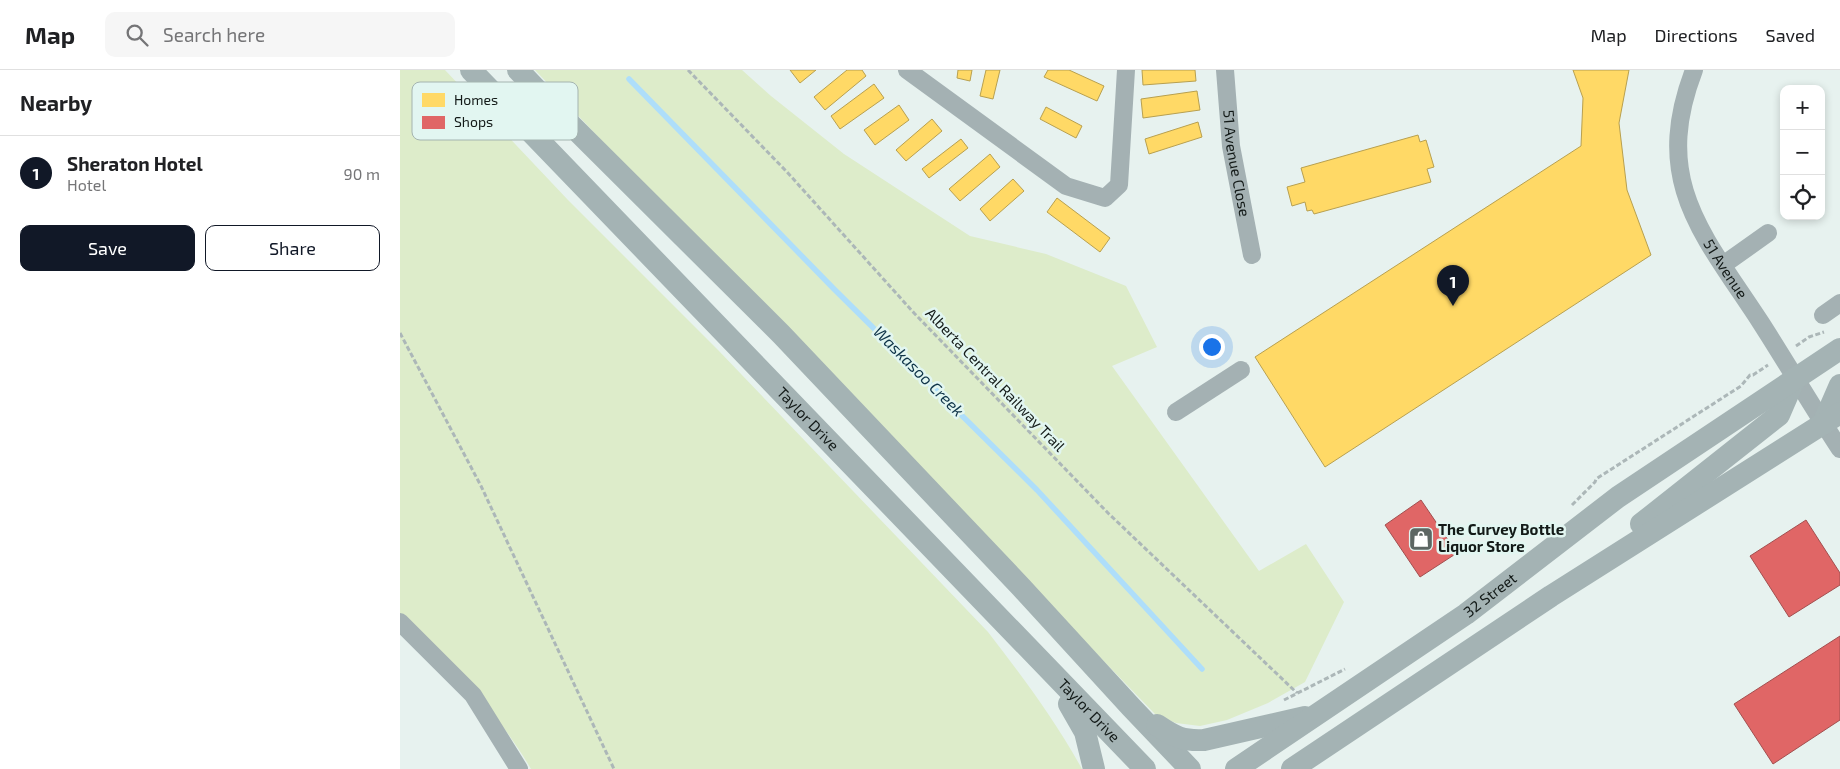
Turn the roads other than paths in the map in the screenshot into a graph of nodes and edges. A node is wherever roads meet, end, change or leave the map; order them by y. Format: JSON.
{"nodes":[{"id":1,"x":471,"y":70,"type":"edge"},
{"id":2,"x":518,"y":70,"type":"edge"},
{"id":3,"x":907,"y":70,"type":"edge"},
{"id":4,"x":1126,"y":70,"type":"edge"},
{"id":5,"x":1225,"y":70,"type":"edge"},
{"id":6,"x":1694,"y":70,"type":"edge"},
{"id":7,"x":483,"y":82,"type":"edge"},
{"id":8,"x":529,"y":82,"type":"edge"},
{"id":9,"x":578,"y":132,"type":"edge"},
{"id":10,"x":538,"y":140,"type":"edge"},
{"id":11,"x":1768,"y":233,"type":"dead end"},
{"id":12,"x":1252,"y":255,"type":"dead end"},
{"id":13,"x":1723,"y":265,"type":"junction"},
{"id":14,"x":1840,"y":303,"type":"edge"},
{"id":15,"x":1823,"y":315,"type":"dead end"},
{"id":16,"x":1840,"y":349,"type":"edge"},
{"id":17,"x":1241,"y":370,"type":"dead end"},
{"id":18,"x":1795,"y":378,"type":"junction"},
{"id":19,"x":1840,"y":385,"type":"edge"},
{"id":20,"x":1176,"y":412,"type":"dead end"},
{"id":21,"x":1832,"y":419,"type":"edge"},
{"id":22,"x":1840,"y":449,"type":"edge"},
{"id":23,"x":1551,"y":596,"type":"junction"},
{"id":24,"x":400,"y":622,"type":"edge"},
{"id":25,"x":1052,"y":675,"type":"junction"},
{"id":26,"x":1130,"y":707,"type":"junction"},
{"id":27,"x":1321,"y":713,"type":"junction"},
{"id":28,"x":1339,"y":738,"type":"junction"},
{"id":29,"x":516,"y":768,"type":"edge"},
{"id":30,"x":1094,"y":769,"type":"edge"},
{"id":31,"x":1145,"y":769,"type":"edge"},
{"id":32,"x":1190,"y":769,"type":"edge"},
{"id":33,"x":1236,"y":769,"type":"edge"},
{"id":34,"x":1292,"y":769,"type":"edge"},
{"id":35,"x":1314,"y":769,"type":"edge"}],
"edges":[{"from":1,"to":7,"type":"main road","name":"Taylor Drive"},
{"from":2,"to":8,"type":"main road"},
{"from":3,"to":4,"type":"street"},
{"from":5,"to":12,"type":"street","name":"51 Avenue Close"},
{"from":6,"to":13,"type":"street","name":"51 Avenue"},
{"from":9,"to":26,"type":"main road"},
{"from":10,"to":25,"type":"main road","name":"Taylor Drive"},
{"from":11,"to":13,"type":"street"},
{"from":13,"to":18,"type":"street","name":"51 Avenue"},
{"from":14,"to":15,"type":"street"},
{"from":16,"to":18,"type":"main road","name":"32 Street"},
{"from":17,"to":20,"type":"street"},
{"from":18,"to":21,"type":"street","name":"51 Avenue"},
{"from":18,"to":23,"type":"main road"},
{"from":18,"to":27,"type":"main road","name":"32 Street"},
{"from":19,"to":21,"type":"main road"},
{"from":21,"to":22,"type":"street","name":"51 Avenue"},
{"from":21,"to":23,"type":"main road"},
{"from":23,"to":28,"type":"main road"},
{"from":24,"to":29,"type":"street"},
{"from":25,"to":30,"type":"main road"},
{"from":25,"to":31,"type":"main road","name":"Taylor Drive"},
{"from":26,"to":27,"type":"main road"},
{"from":26,"to":32,"type":"main road"},
{"from":27,"to":33,"type":"main road","name":"32 Street"},
{"from":28,"to":34,"type":"main road"},
{"from":28,"to":35,"type":"main road"}]}
